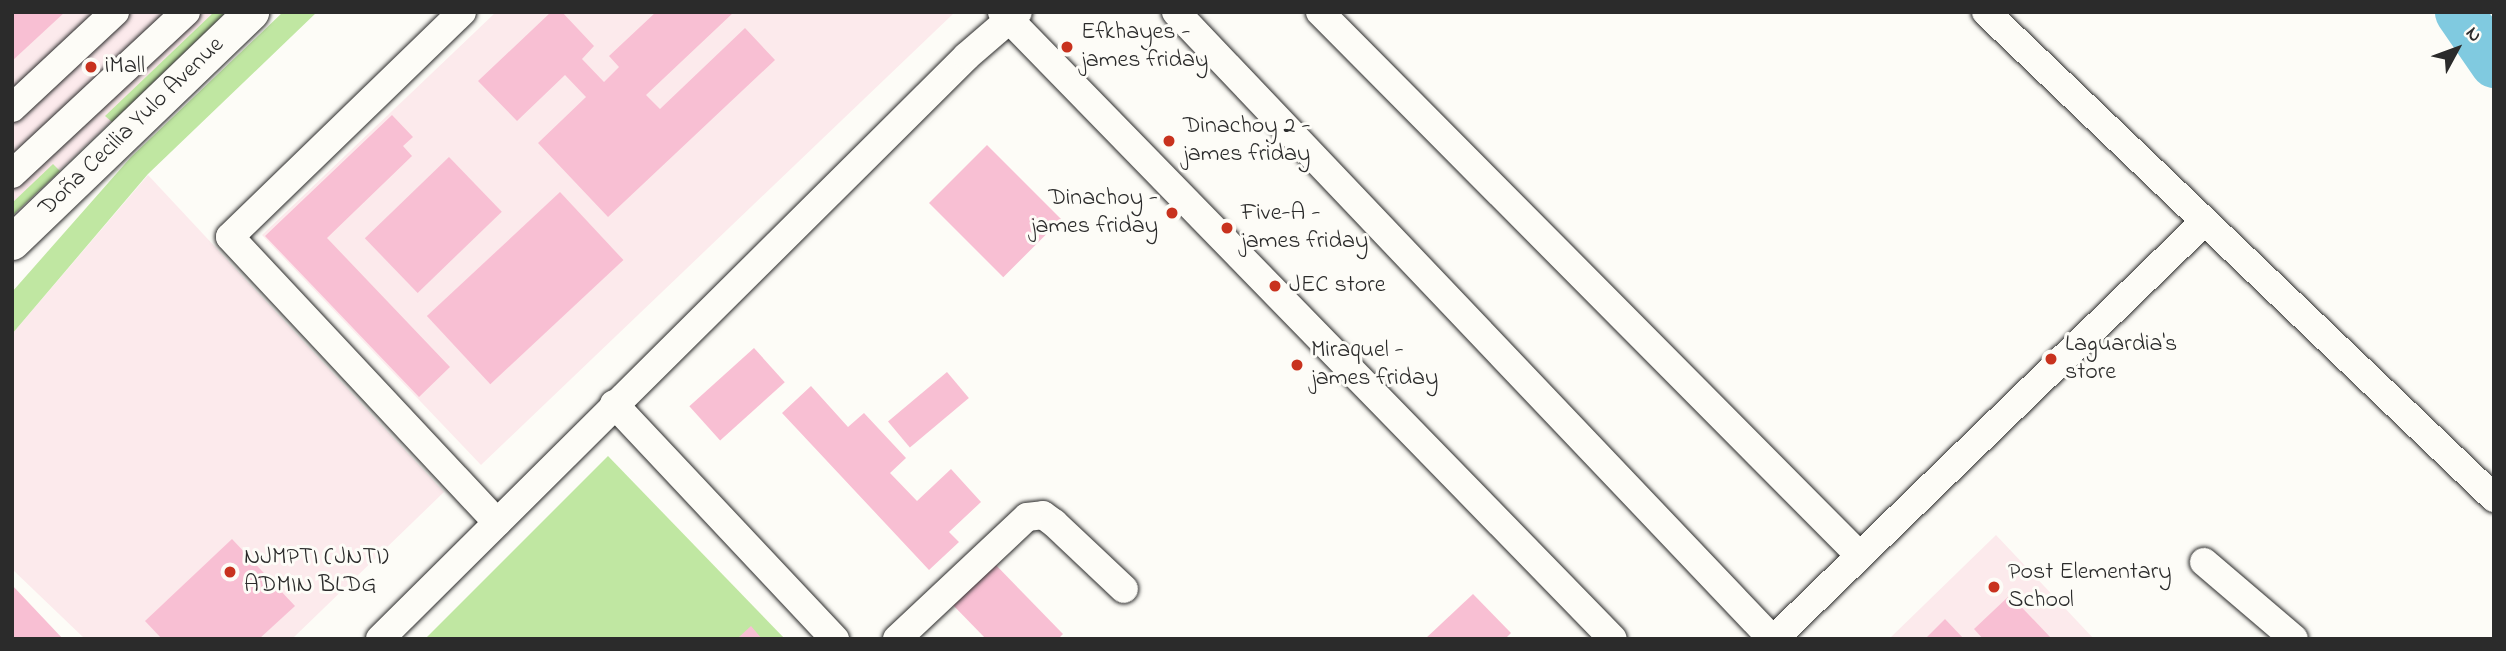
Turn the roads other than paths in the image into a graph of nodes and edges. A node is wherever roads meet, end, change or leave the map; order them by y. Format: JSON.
{"nodes":[{"id":1,"x":115,"y":12,"type":"edge"},
{"id":2,"x":186,"y":12,"type":"edge"},
{"id":3,"x":251,"y":12,"type":"edge"},
{"id":4,"x":462,"y":12,"type":"edge"},
{"id":5,"x":1176,"y":12,"type":"edge"},
{"id":6,"x":1320,"y":12,"type":"edge"},
{"id":7,"x":1986,"y":12,"type":"edge"},
{"id":8,"x":1010,"y":15,"type":"edge"},
{"id":9,"x":12,"y":108,"type":"edge"},
{"id":10,"x":12,"y":174,"type":"edge"},
{"id":11,"x":2203,"y":223,"type":"junction"},
{"id":12,"x":12,"y":242,"type":"edge"},
{"id":13,"x":614,"y":404,"type":"junction"},
{"id":14,"x":2491,"y":491,"type":"edge"},
{"id":15,"x":497,"y":522,"type":"junction"},
{"id":16,"x":1858,"y":554,"type":"junction"},
{"id":17,"x":2204,"y":562,"type":"dead end"},
{"id":18,"x":1124,"y":589,"type":"dead end"},
{"id":19,"x":380,"y":639,"type":"edge"},
{"id":20,"x":835,"y":639,"type":"edge"},
{"id":21,"x":897,"y":639,"type":"edge"},
{"id":22,"x":1613,"y":639,"type":"edge"},
{"id":23,"x":1773,"y":639,"type":"edge"},
{"id":24,"x":2294,"y":639,"type":"edge"}],
"edges":[{"from":1,"to":9,"type":"street"},
{"from":2,"to":10,"type":"street"},
{"from":3,"to":12,"type":"main road","name":"Doña Cecilia Yulo Avenue"},
{"from":4,"to":15,"type":"street"},
{"from":5,"to":23,"type":"street"},
{"from":6,"to":16,"type":"street"},
{"from":7,"to":11,"type":"street"},
{"from":8,"to":13,"type":"street"},
{"from":8,"to":22,"type":"street"},
{"from":11,"to":14,"type":"street"},
{"from":11,"to":16,"type":"street"},
{"from":13,"to":15,"type":"street"},
{"from":13,"to":20,"type":"street"},
{"from":15,"to":19,"type":"street"},
{"from":16,"to":23,"type":"street"},
{"from":17,"to":24,"type":"street"},
{"from":18,"to":21,"type":"street"}]}
